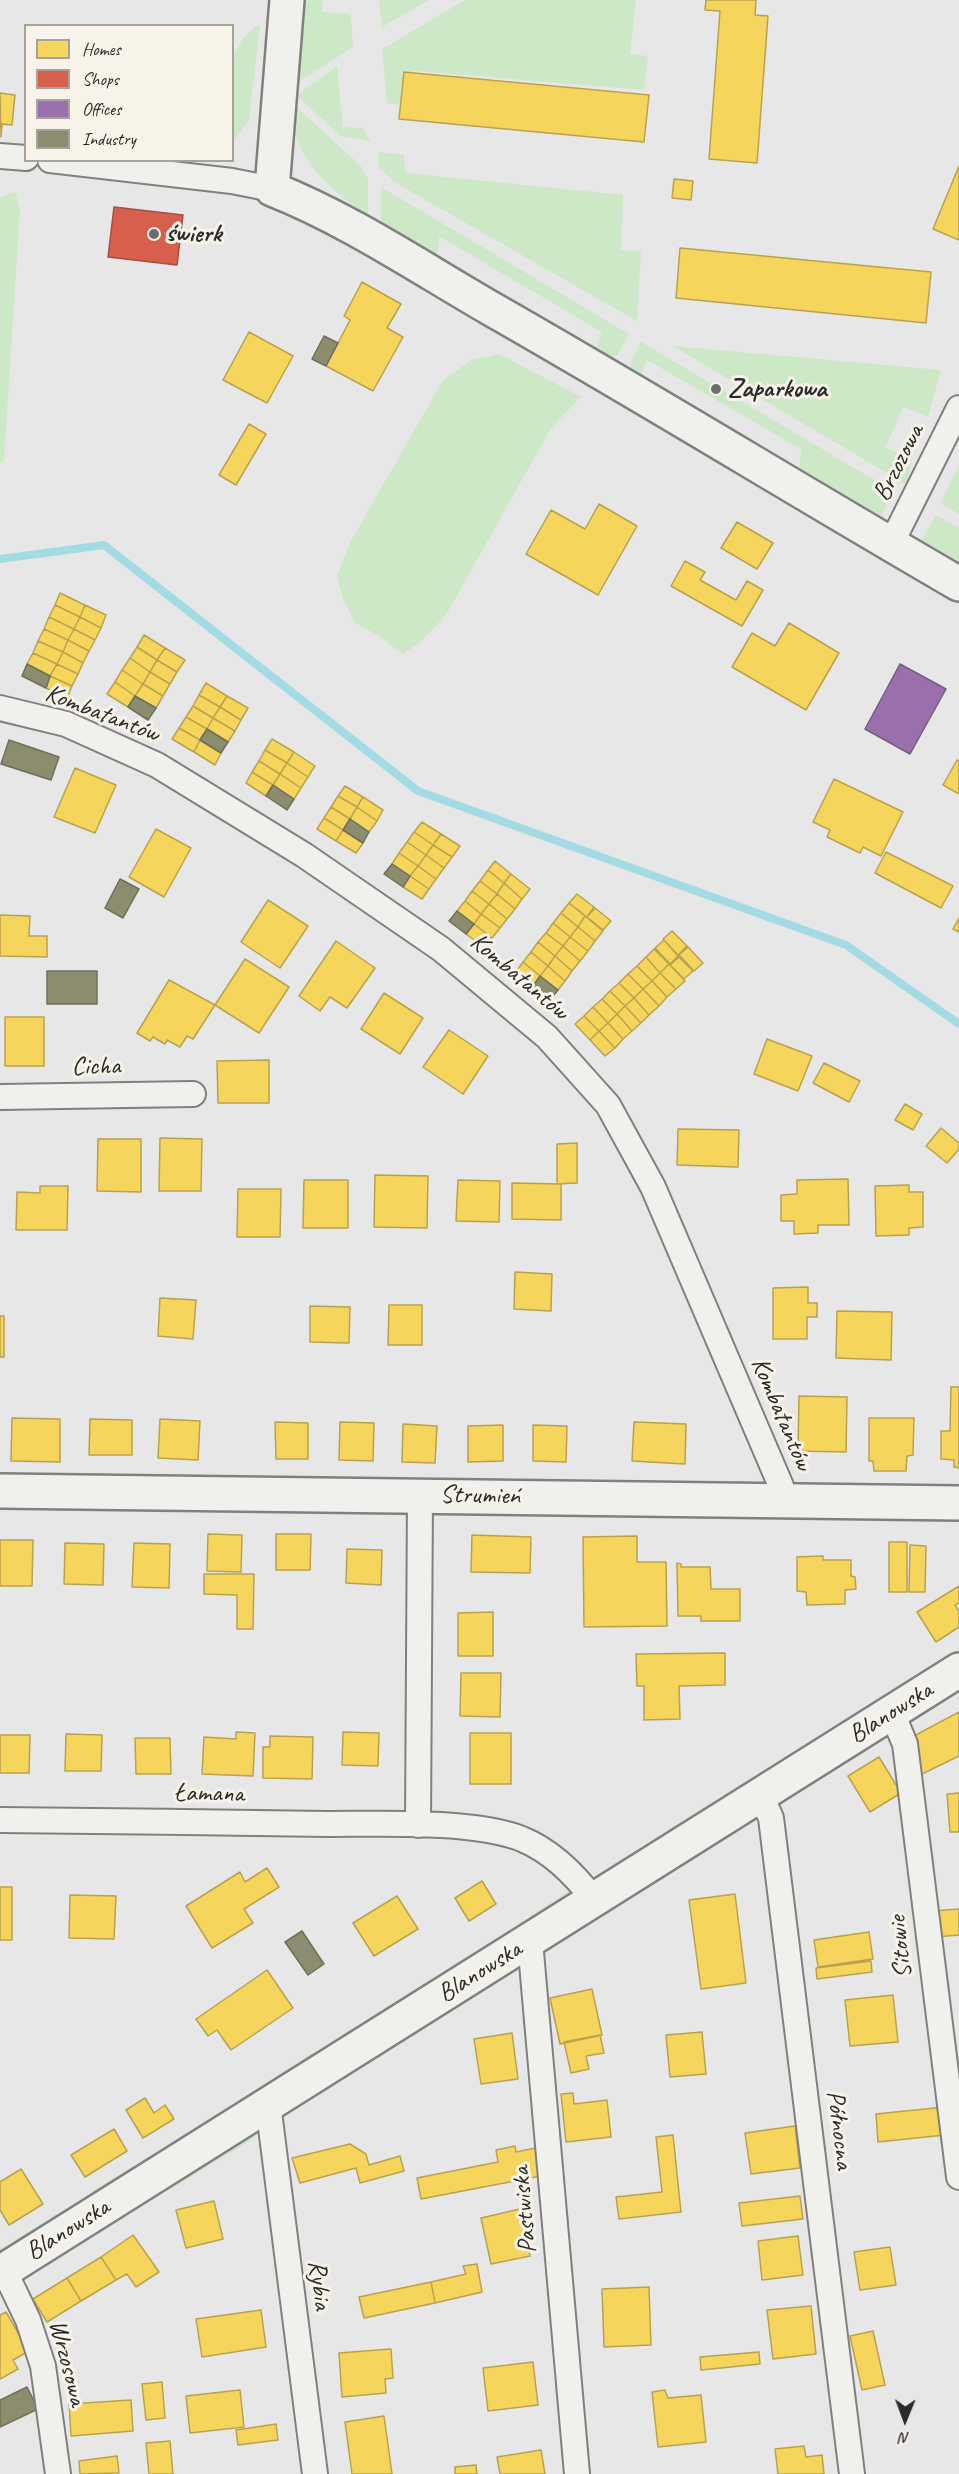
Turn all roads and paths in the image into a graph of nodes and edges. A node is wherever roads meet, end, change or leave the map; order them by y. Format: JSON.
{"nodes":[{"id":1,"x":288,"y":0,"type":"edge"},
{"id":2,"x":0,"y":156,"type":"edge"},
{"id":3,"x":24,"y":158,"type":"edge"},
{"id":4,"x":67,"y":162,"type":"edge"},
{"id":5,"x":272,"y":189,"type":"junction"},
{"id":6,"x":959,"y":408,"type":"edge"},
{"id":7,"x":891,"y":544,"type":"junction"},
{"id":8,"x":959,"y":584,"type":"edge"},
{"id":9,"x":0,"y":708,"type":"edge"},
{"id":10,"x":193,"y":1094,"type":"dead end"},
{"id":11,"x":0,"y":1097,"type":"edge"},
{"id":12,"x":0,"y":1491,"type":"edge"},
{"id":13,"x":420,"y":1495,"type":"junction"},
{"id":14,"x":784,"y":1499,"type":"junction"},
{"id":15,"x":959,"y":1503,"type":"edge"},
{"id":16,"x":959,"y":1670,"type":"edge"},
{"id":17,"x":891,"y":1713,"type":"junction"},
{"id":18,"x":761,"y":1796,"type":"junction"},
{"id":19,"x":0,"y":1820,"type":"edge"},
{"id":20,"x":418,"y":1825,"type":"junction"},
{"id":21,"x":594,"y":1900,"type":"junction"},
{"id":22,"x":530,"y":1941,"type":"junction"},
{"id":23,"x":267,"y":2104,"type":"junction"},
{"id":24,"x":959,"y":2177,"type":"edge"},
{"id":25,"x":2,"y":2272,"type":"edge"},
{"id":26,"x":58,"y":2474,"type":"edge"},
{"id":27,"x":315,"y":2474,"type":"edge"},
{"id":28,"x":577,"y":2474,"type":"edge"},
{"id":29,"x":852,"y":2474,"type":"edge"}],
"edges":[{"from":1,"to":5,"type":"street"},
{"from":2,"to":3,"type":"street"},
{"from":4,"to":5,"type":"street"},
{"from":5,"to":7,"type":"street"},
{"from":6,"to":7,"type":"street","name":"Brzozowa"},
{"from":7,"to":8,"type":"street"},
{"from":9,"to":14,"type":"street","name":"Kombatantów"},
{"from":10,"to":11,"type":"street","name":"Cicha"},
{"from":12,"to":13,"type":"street","name":"Strumień"},
{"from":13,"to":14,"type":"street","name":"Strumień"},
{"from":13,"to":20,"type":"street"},
{"from":14,"to":15,"type":"street","name":"Strumień"},
{"from":16,"to":17,"type":"street","name":"Blanowska"},
{"from":17,"to":18,"type":"street","name":"Blanowska"},
{"from":17,"to":24,"type":"street","name":"Sitowie"},
{"from":18,"to":21,"type":"street","name":"Blanowska"},
{"from":18,"to":29,"type":"street","name":"Północna"},
{"from":19,"to":20,"type":"street","name":"Łamana"},
{"from":20,"to":21,"type":"street","name":"Łamana"},
{"from":21,"to":22,"type":"street","name":"Blanowska"},
{"from":22,"to":23,"type":"street","name":"Blanowska"},
{"from":22,"to":28,"type":"street","name":"Pastwiska"},
{"from":23,"to":25,"type":"street","name":"Blanowska"},
{"from":23,"to":27,"type":"street","name":"Rybia"},
{"from":25,"to":26,"type":"street","name":"Wrzosowa"}]}
